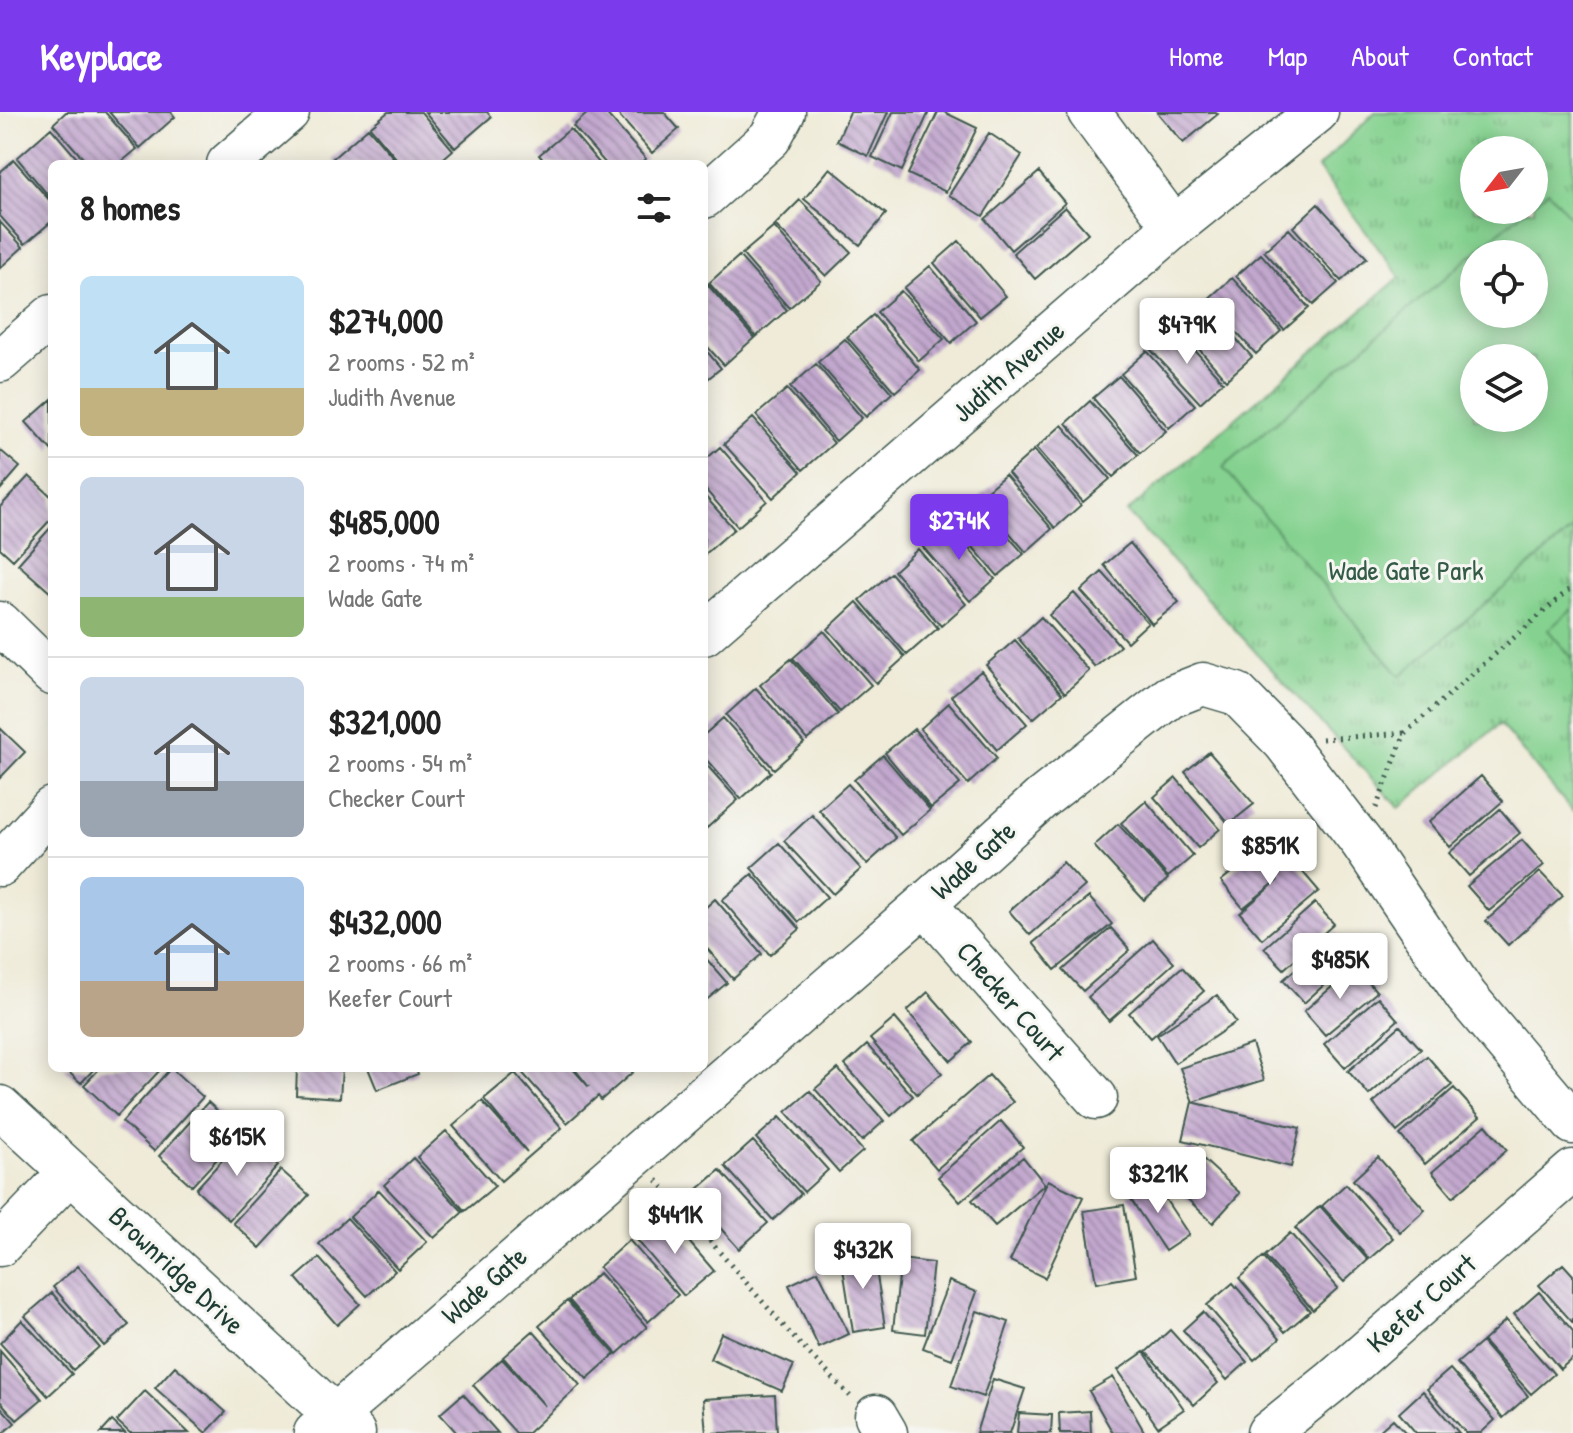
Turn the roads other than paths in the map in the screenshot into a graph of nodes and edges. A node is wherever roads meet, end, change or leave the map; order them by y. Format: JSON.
{"nodes":[{"id":1,"x":288,"y":112,"type":"edge"},
{"id":2,"x":784,"y":112,"type":"edge"},
{"id":3,"x":1089,"y":112,"type":"edge"},
{"id":4,"x":1317,"y":112,"type":"edge"},
{"id":5,"x":233,"y":160,"type":"edge"},
{"id":6,"x":708,"y":193,"type":"edge"},
{"id":7,"x":1174,"y":227,"type":"junction"},
{"id":8,"x":48,"y":319,"type":"edge"},
{"id":9,"x":0,"y":361,"type":"edge"},
{"id":10,"x":0,"y":623,"type":"edge"},
{"id":11,"x":708,"y":631,"type":"edge"},
{"id":12,"x":48,"y":670,"type":"edge"},
{"id":13,"x":48,"y":812,"type":"edge"},
{"id":14,"x":0,"y":865,"type":"edge"},
{"id":15,"x":925,"y":904,"type":"junction"},
{"id":16,"x":1096,"y":1098,"type":"dead end"},
{"id":17,"x":0,"y":1107,"type":"edge"},
{"id":18,"x":1573,"y":1123,"type":"edge"},
{"id":19,"x":1573,"y":1171,"type":"edge"},
{"id":20,"x":70,"y":1172,"type":"junction"},
{"id":21,"x":0,"y":1245,"type":"edge"},
{"id":22,"x":335,"y":1427,"type":"edge"},
{"id":23,"x":1268,"y":1433,"type":"edge"}],
"edges":[{"from":1,"to":5,"type":"street"},
{"from":2,"to":6,"type":"street"},
{"from":3,"to":7,"type":"street"},
{"from":4,"to":7,"type":"street","name":"Judith Avenue"},
{"from":7,"to":11,"type":"street","name":"Judith Avenue"},
{"from":8,"to":9,"type":"street"},
{"from":10,"to":12,"type":"street"},
{"from":13,"to":14,"type":"street"},
{"from":15,"to":16,"type":"street","name":"Checker Court"},
{"from":15,"to":18,"type":"street","name":"Wade Gate"},
{"from":15,"to":22,"type":"street","name":"Wade Gate"},
{"from":17,"to":20,"type":"street","name":"Brownridge Drive"},
{"from":19,"to":23,"type":"street","name":"Keefer Court"},
{"from":20,"to":21,"type":"street"},
{"from":20,"to":22,"type":"street","name":"Brownridge Drive"}]}
